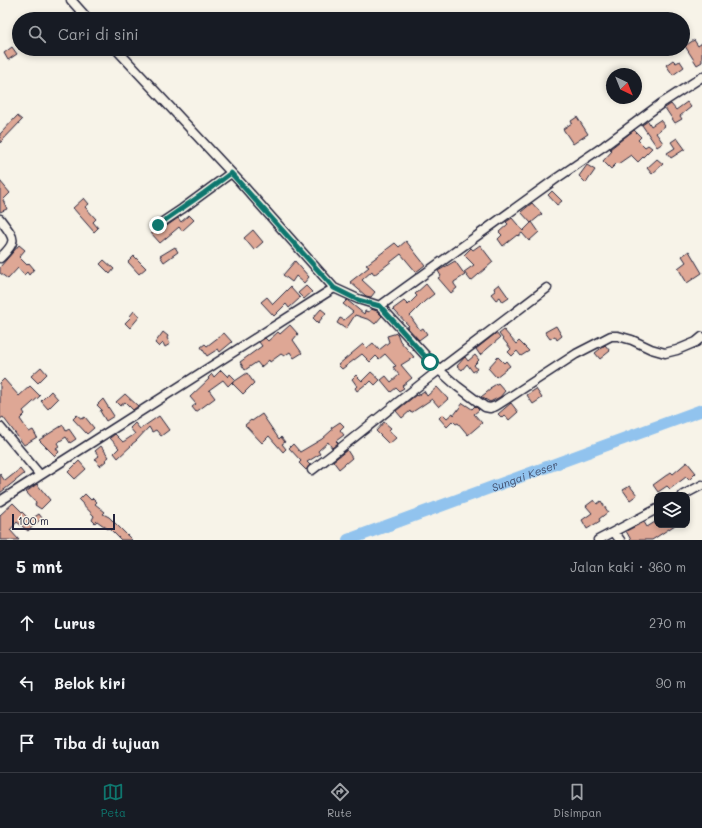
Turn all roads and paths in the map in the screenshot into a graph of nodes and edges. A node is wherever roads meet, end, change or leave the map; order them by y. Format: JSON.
{"nodes":[{"id":1,"x":71,"y":0,"type":"edge"},
{"id":2,"x":82,"y":12,"type":"edge"},
{"id":3,"x":122,"y":56,"type":"edge"},
{"id":4,"x":702,"y":77,"type":"edge"},
{"id":5,"x":231,"y":173,"type":"junction"},
{"id":6,"x":0,"y":218,"type":"edge"},
{"id":7,"x":158,"y":225,"type":"dead end"},
{"id":8,"x":0,"y":258,"type":"edge"},
{"id":9,"x":334,"y":288,"type":"junction"},
{"id":10,"x":547,"y":288,"type":"dead end"},
{"id":11,"x":380,"y":306,"type":"junction"},
{"id":12,"x":702,"y":337,"type":"edge"},
{"id":13,"x":439,"y":370,"type":"junction"},
{"id":14,"x":0,"y":427,"type":"edge"},
{"id":15,"x":312,"y":470,"type":"dead end"},
{"id":16,"x":40,"y":475,"type":"junction"},
{"id":17,"x":702,"y":485,"type":"edge"},
{"id":18,"x":689,"y":492,"type":"edge"},
{"id":19,"x":0,"y":501,"type":"edge"},
{"id":20,"x":654,"y":511,"type":"edge"},
{"id":21,"x":614,"y":532,"type":"junction"},
{"id":22,"x":598,"y":540,"type":"edge"},
{"id":23,"x":620,"y":540,"type":"edge"}],
"edges":[{"from":1,"to":2,"type":"street"},
{"from":3,"to":5,"type":"street"},
{"from":4,"to":11,"type":"street"},
{"from":5,"to":7,"type":"street"},
{"from":5,"to":9,"type":"street"},
{"from":6,"to":8,"type":"street"},
{"from":9,"to":11,"type":"street"},
{"from":9,"to":16,"type":"street"},
{"from":10,"to":13,"type":"street"},
{"from":11,"to":13,"type":"street"},
{"from":12,"to":13,"type":"street"},
{"from":13,"to":15,"type":"street"},
{"from":14,"to":16,"type":"street"},
{"from":16,"to":19,"type":"street"},
{"from":17,"to":18,"type":"street"},
{"from":20,"to":21,"type":"street"},
{"from":21,"to":22,"type":"street"},
{"from":21,"to":23,"type":"street"}]}
